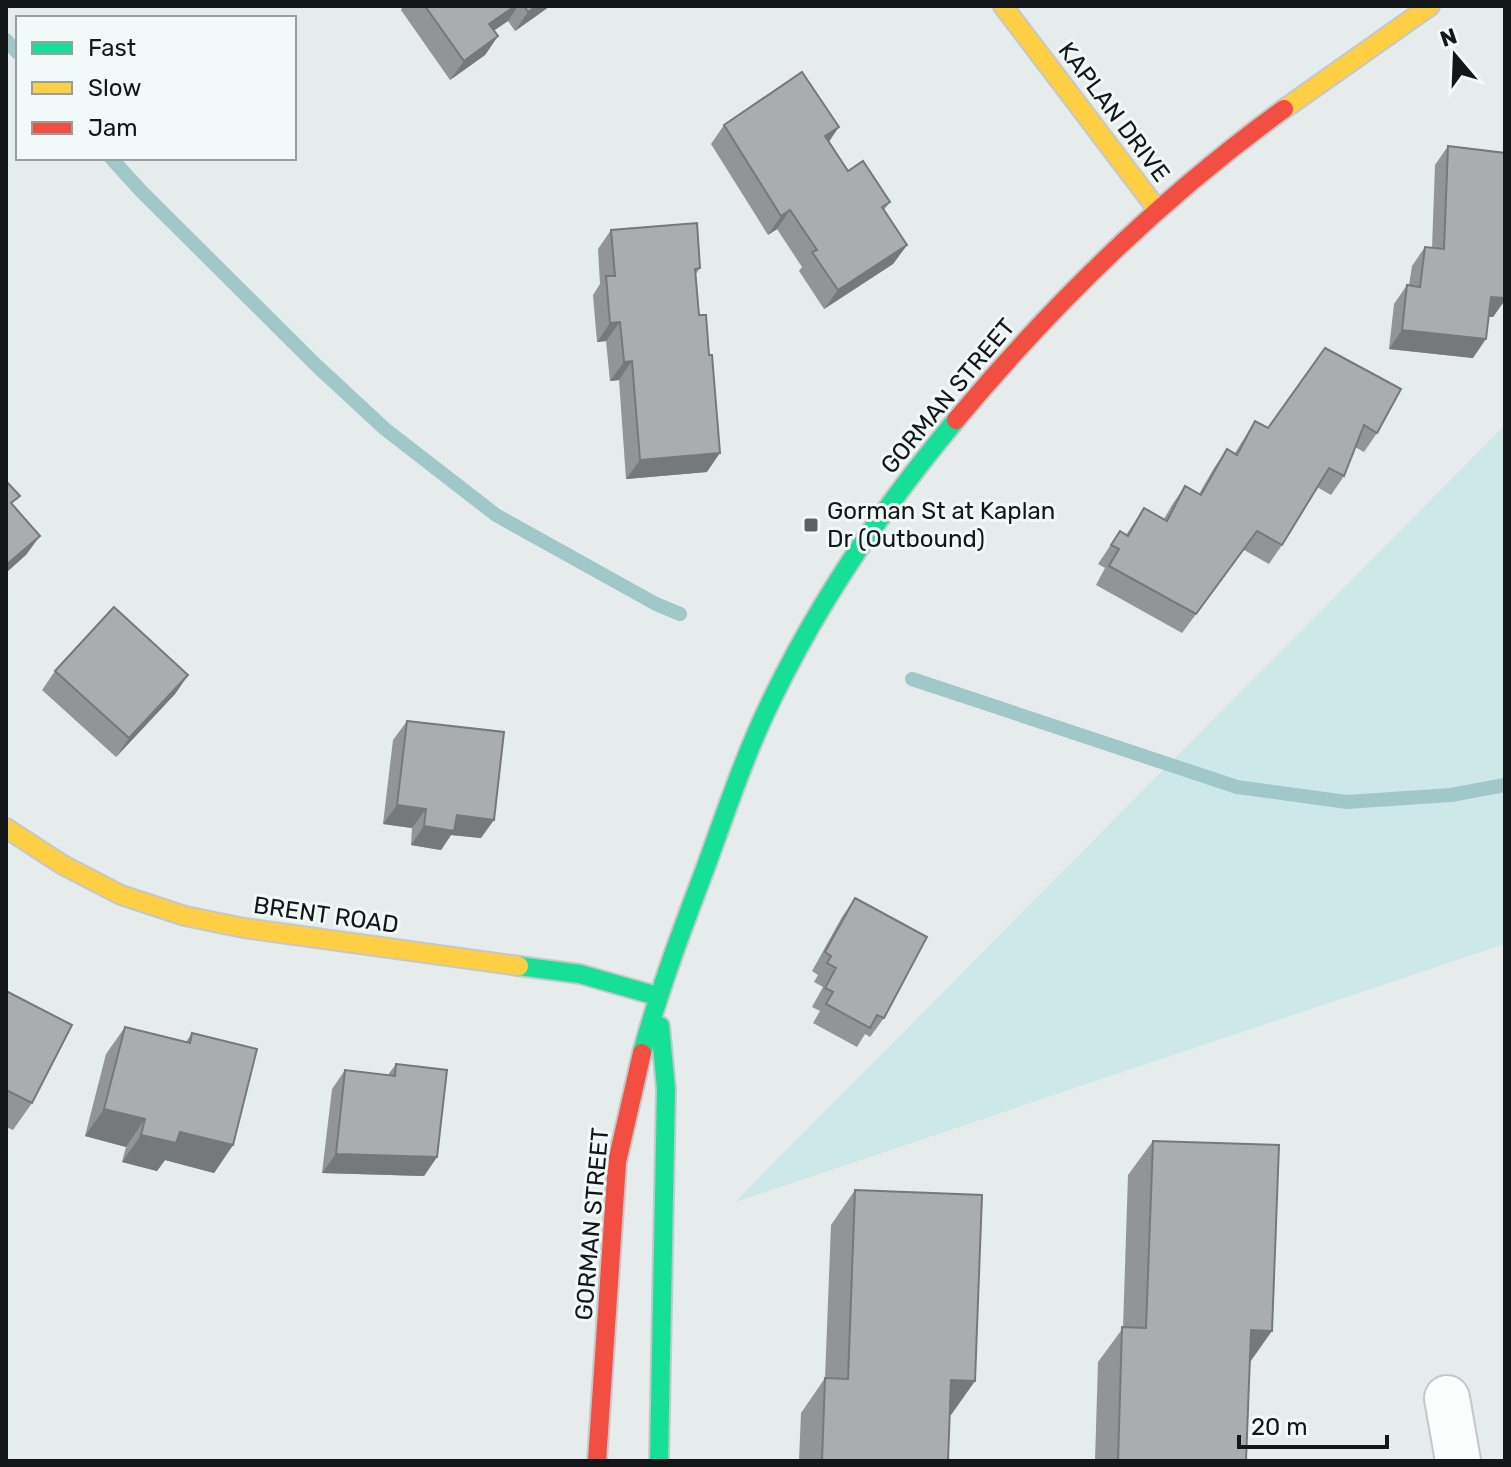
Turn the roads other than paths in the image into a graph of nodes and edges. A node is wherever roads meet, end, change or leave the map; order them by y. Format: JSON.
{"nodes":[{"id":1,"x":1003,"y":6,"type":"edge"},
{"id":2,"x":1430,"y":6,"type":"edge"},
{"id":3,"x":1157,"y":209,"type":"junction"},
{"id":4,"x":6,"y":828,"type":"edge"},
{"id":5,"x":657,"y":996,"type":"junction"},
{"id":6,"x":1447,"y":1398,"type":"dead end"},
{"id":7,"x":597,"y":1461,"type":"edge"},
{"id":8,"x":659,"y":1461,"type":"edge"},
{"id":9,"x":1458,"y":1461,"type":"edge"}],
"edges":[{"from":1,"to":3,"type":"main road","name":"KAPLAN DRIVE"},
{"from":2,"to":3,"type":"main road","name":"GORMAN STREET"},
{"from":3,"to":5,"type":"main road","name":"GORMAN STREET"},
{"from":4,"to":5,"type":"main road","name":"BRENT ROAD"},
{"from":5,"to":7,"type":"main road","name":"GORMAN STREET"},
{"from":5,"to":8,"type":"main road","name":"GORMAN STREET"},
{"from":6,"to":9,"type":"street"}]}
